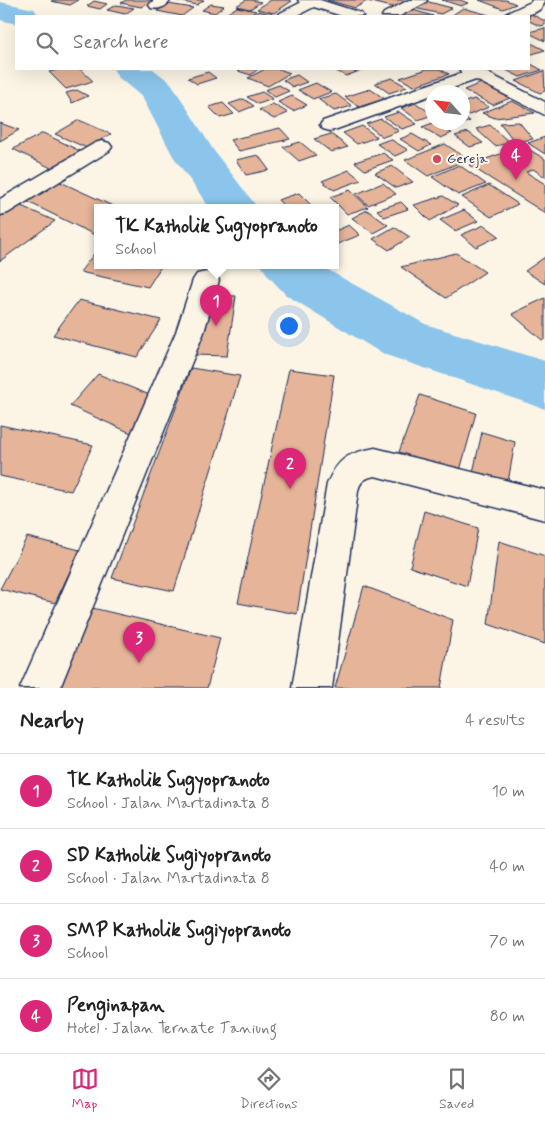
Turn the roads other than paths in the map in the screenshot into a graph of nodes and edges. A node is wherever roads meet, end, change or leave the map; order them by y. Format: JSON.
{"nodes":[{"id":1,"x":420,"y":0,"type":"edge"},
{"id":2,"x":539,"y":0,"type":"edge"},
{"id":3,"x":309,"y":1,"type":"edge"},
{"id":4,"x":287,"y":15,"type":"edge"},
{"id":5,"x":353,"y":15,"type":"edge"},
{"id":6,"x":391,"y":15,"type":"edge"},
{"id":7,"x":514,"y":15,"type":"edge"},
{"id":8,"x":472,"y":72,"type":"edge"},
{"id":9,"x":545,"y":109,"type":"edge"},
{"id":10,"x":330,"y":125,"type":"dead end"},
{"id":11,"x":102,"y":147,"type":"dead end"},
{"id":12,"x":0,"y":208,"type":"edge"},
{"id":13,"x":206,"y":280,"type":"dead end"},
{"id":14,"x":545,"y":505,"type":"edge"},
{"id":15,"x":40,"y":688,"type":"edge"},
{"id":16,"x":312,"y":688,"type":"edge"}],
"edges":[{"from":1,"to":6,"type":"street"},
{"from":2,"to":7,"type":"street"},
{"from":3,"to":4,"type":"street"},
{"from":3,"to":5,"type":"street"},
{"from":8,"to":9,"type":"street"},
{"from":8,"to":10,"type":"street"},
{"from":11,"to":12,"type":"street"},
{"from":13,"to":15,"type":"street"},
{"from":14,"to":16,"type":"street"}]}
